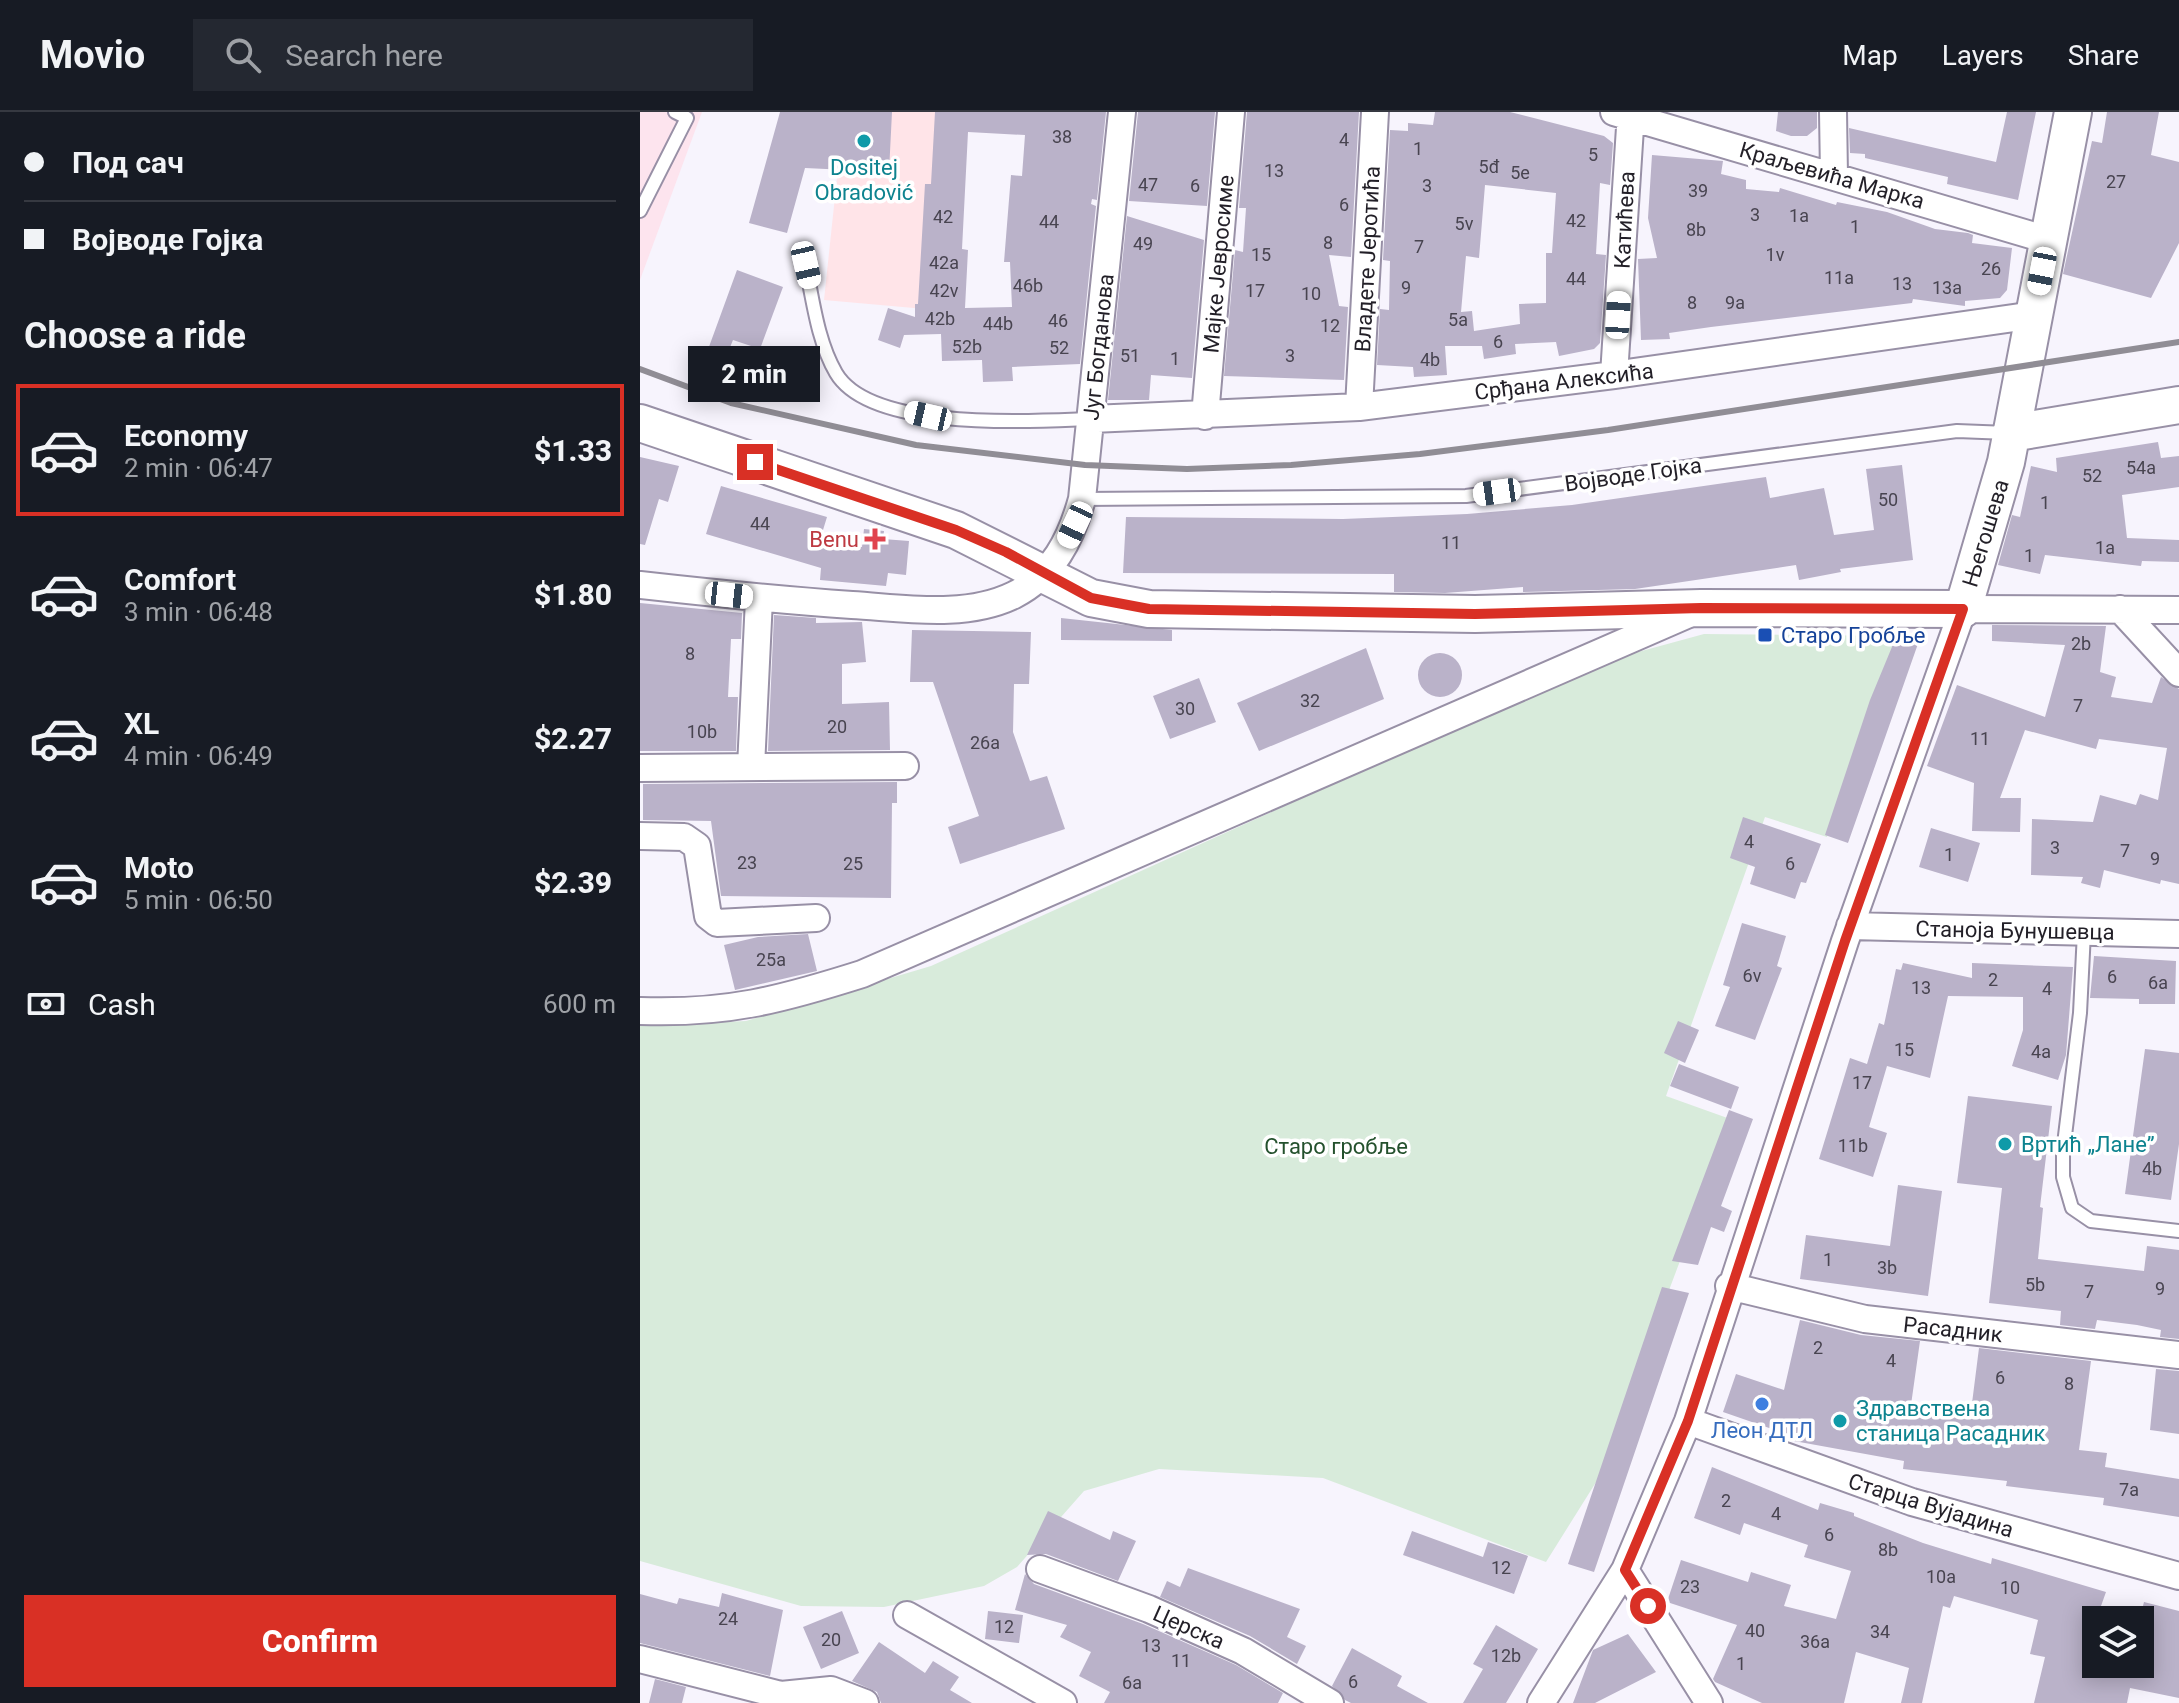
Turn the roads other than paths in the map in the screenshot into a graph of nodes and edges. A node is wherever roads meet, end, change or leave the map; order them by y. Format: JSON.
{"nodes":[{"id":1,"x":675,"y":112,"type":"edge"},
{"id":2,"x":1122,"y":112,"type":"edge"},
{"id":3,"x":1231,"y":112,"type":"edge"},
{"id":4,"x":1375,"y":112,"type":"edge"},
{"id":5,"x":1833,"y":112,"type":"edge"},
{"id":6,"x":2073,"y":112,"type":"edge"},
{"id":7,"x":1625,"y":113,"type":"edge"},
{"id":8,"x":1834,"y":175,"type":"junction"},
{"id":9,"x":640,"y":211,"type":"edge"},
{"id":10,"x":2048,"y":240,"type":"junction"},
{"id":11,"x":802,"y":249,"type":"dead end"},
{"id":12,"x":2034,"y":315,"type":"junction"},
{"id":13,"x":1614,"y":375,"type":"junction"},
{"id":14,"x":2179,"y":405,"type":"edge"},
{"id":15,"x":1359,"y":407,"type":"junction"},
{"id":16,"x":1205,"y":416,"type":"junction"},
{"id":17,"x":1092,"y":419,"type":"junction"},
{"id":18,"x":640,"y":423,"type":"edge"},
{"id":19,"x":2011,"y":433,"type":"junction"},
{"id":20,"x":1082,"y":499,"type":"junction"},
{"id":21,"x":1045,"y":573,"type":"junction"},
{"id":22,"x":640,"y":585,"type":"edge"},
{"id":23,"x":759,"y":599,"type":"junction"},
{"id":24,"x":1701,"y":608,"type":"junction"},
{"id":25,"x":1963,"y":609,"type":"junction"},
{"id":26,"x":2120,"y":609,"type":"junction"},
{"id":27,"x":2179,"y":610,"type":"edge"},
{"id":28,"x":2179,"y":673,"type":"edge"},
{"id":29,"x":905,"y":766,"type":"dead end"},
{"id":30,"x":751,"y":767,"type":"junction"},
{"id":31,"x":640,"y":768,"type":"edge"},
{"id":32,"x":640,"y":836,"type":"edge"},
{"id":33,"x":816,"y":918,"type":"dead end"},
{"id":34,"x":1850,"y":926,"type":"junction"},
{"id":35,"x":2084,"y":932,"type":"junction"},
{"id":36,"x":2179,"y":934,"type":"edge"},
{"id":37,"x":640,"y":1011,"type":"edge"},
{"id":38,"x":2179,"y":1231,"type":"edge"},
{"id":39,"x":1729,"y":1286,"type":"junction"},
{"id":40,"x":2179,"y":1355,"type":"edge"},
{"id":41,"x":1688,"y":1421,"type":"junction"},
{"id":42,"x":1040,"y":1569,"type":"dead end"},
{"id":43,"x":1625,"y":1570,"type":"junction"},
{"id":44,"x":2179,"y":1576,"type":"edge"},
{"id":45,"x":907,"y":1615,"type":"dead end"},
{"id":46,"x":640,"y":1659,"type":"edge"},
{"id":47,"x":865,"y":1703,"type":"edge"},
{"id":48,"x":1063,"y":1703,"type":"edge"},
{"id":49,"x":1330,"y":1703,"type":"edge"},
{"id":50,"x":1541,"y":1703,"type":"edge"},
{"id":51,"x":1709,"y":1703,"type":"edge"}],
"edges":[{"from":1,"to":9,"type":"lane"},
{"from":2,"to":17,"type":"street","name":"Југ Богданова"},
{"from":3,"to":16,"type":"street","name":"Мајке Јевросиме"},
{"from":4,"to":15,"type":"street","name":"Владете Јеротића"},
{"from":5,"to":8,"type":"street"},
{"from":6,"to":10,"type":"street","name":"Његошева"},
{"from":7,"to":8,"type":"street","name":"Краљевића Марка"},
{"from":7,"to":13,"type":"street","name":"Катићева"},
{"from":8,"to":10,"type":"street","name":"Краљевића Марка"},
{"from":10,"to":12,"type":"street","name":"Његошева"},
{"from":11,"to":17,"type":"lane"},
{"from":12,"to":13,"type":"street","name":"Срђана Алексића"},
{"from":12,"to":19,"type":"street","name":"Његошева"},
{"from":13,"to":15,"type":"street","name":"Срђана Алексића"},
{"from":14,"to":19,"type":"street","name":"Војводе Гојка"},
{"from":15,"to":16,"type":"street","name":"Срђана Алексића"},
{"from":16,"to":17,"type":"street","name":"Срђана Алексића"},
{"from":17,"to":20,"type":"street","name":"Југ Богданова"},
{"from":18,"to":21,"type":"street"},
{"from":19,"to":20,"type":"lane","name":"Војводе Гојка"},
{"from":19,"to":25,"type":"street","name":"Његошева"},
{"from":20,"to":21,"type":"street","name":"Југ Богданова"},
{"from":21,"to":23,"type":"street"},
{"from":21,"to":24,"type":"street"},
{"from":22,"to":23,"type":"street"},
{"from":23,"to":30,"type":"street"},
{"from":24,"to":25,"type":"street"},
{"from":24,"to":37,"type":"street"},
{"from":25,"to":26,"type":"street"},
{"from":25,"to":34,"type":"street","name":"Његошева"},
{"from":26,"to":27,"type":"street"},
{"from":26,"to":28,"type":"street"},
{"from":29,"to":30,"type":"street"},
{"from":30,"to":31,"type":"street"},
{"from":32,"to":33,"type":"street"},
{"from":34,"to":35,"type":"street","name":"Станоја Бунушевца"},
{"from":34,"to":39,"type":"street","name":"Његошева"},
{"from":35,"to":36,"type":"street","name":"Станоја Бунушевца"},
{"from":35,"to":38,"type":"lane"},
{"from":39,"to":40,"type":"street","name":"Расадник"},
{"from":39,"to":41,"type":"street","name":"Његошева"},
{"from":41,"to":43,"type":"street","name":"Његошева"},
{"from":41,"to":44,"type":"street","name":"Старца Вујадина"},
{"from":42,"to":49,"type":"street","name":"Церска"},
{"from":43,"to":50,"type":"street","name":"Његошева"},
{"from":43,"to":51,"type":"street"},
{"from":45,"to":48,"type":"street"},
{"from":46,"to":47,"type":"street"}]}
